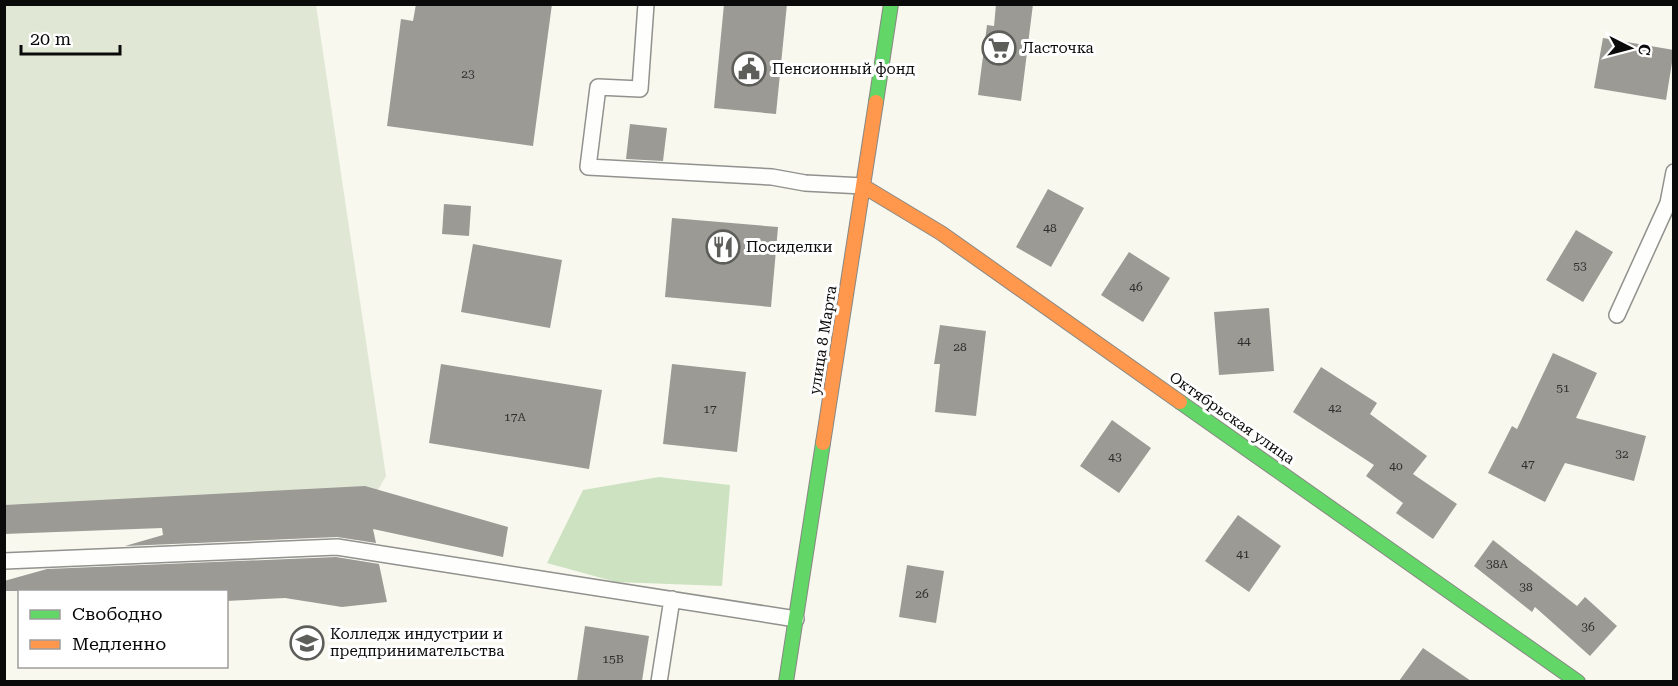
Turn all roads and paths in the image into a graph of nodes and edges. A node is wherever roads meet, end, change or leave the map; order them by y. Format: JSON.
{"nodes":[{"id":1,"x":646,"y":4,"type":"edge"},
{"id":2,"x":891,"y":4,"type":"edge"},
{"id":3,"x":1674,"y":172,"type":"edge"},
{"id":4,"x":863,"y":186,"type":"junction"},
{"id":5,"x":1617,"y":315,"type":"dead end"},
{"id":6,"x":4,"y":561,"type":"edge"},
{"id":7,"x":672,"y":599,"type":"junction"},
{"id":8,"x":796,"y":619,"type":"junction"},
{"id":9,"x":659,"y":681,"type":"edge"},
{"id":10,"x":786,"y":681,"type":"edge"},
{"id":11,"x":1578,"y":681,"type":"edge"}],
"edges":[{"from":1,"to":4,"type":"lane"},
{"from":2,"to":4,"type":"street","name":"улица 8 Марта"},
{"from":3,"to":5,"type":"lane"},
{"from":4,"to":8,"type":"street","name":"улица 8 Марта"},
{"from":4,"to":11,"type":"street","name":"Октябрьская улица"},
{"from":6,"to":7,"type":"lane"},
{"from":7,"to":8,"type":"lane"},
{"from":7,"to":9,"type":"lane"},
{"from":8,"to":10,"type":"street","name":"улица 8 Марта"}]}
